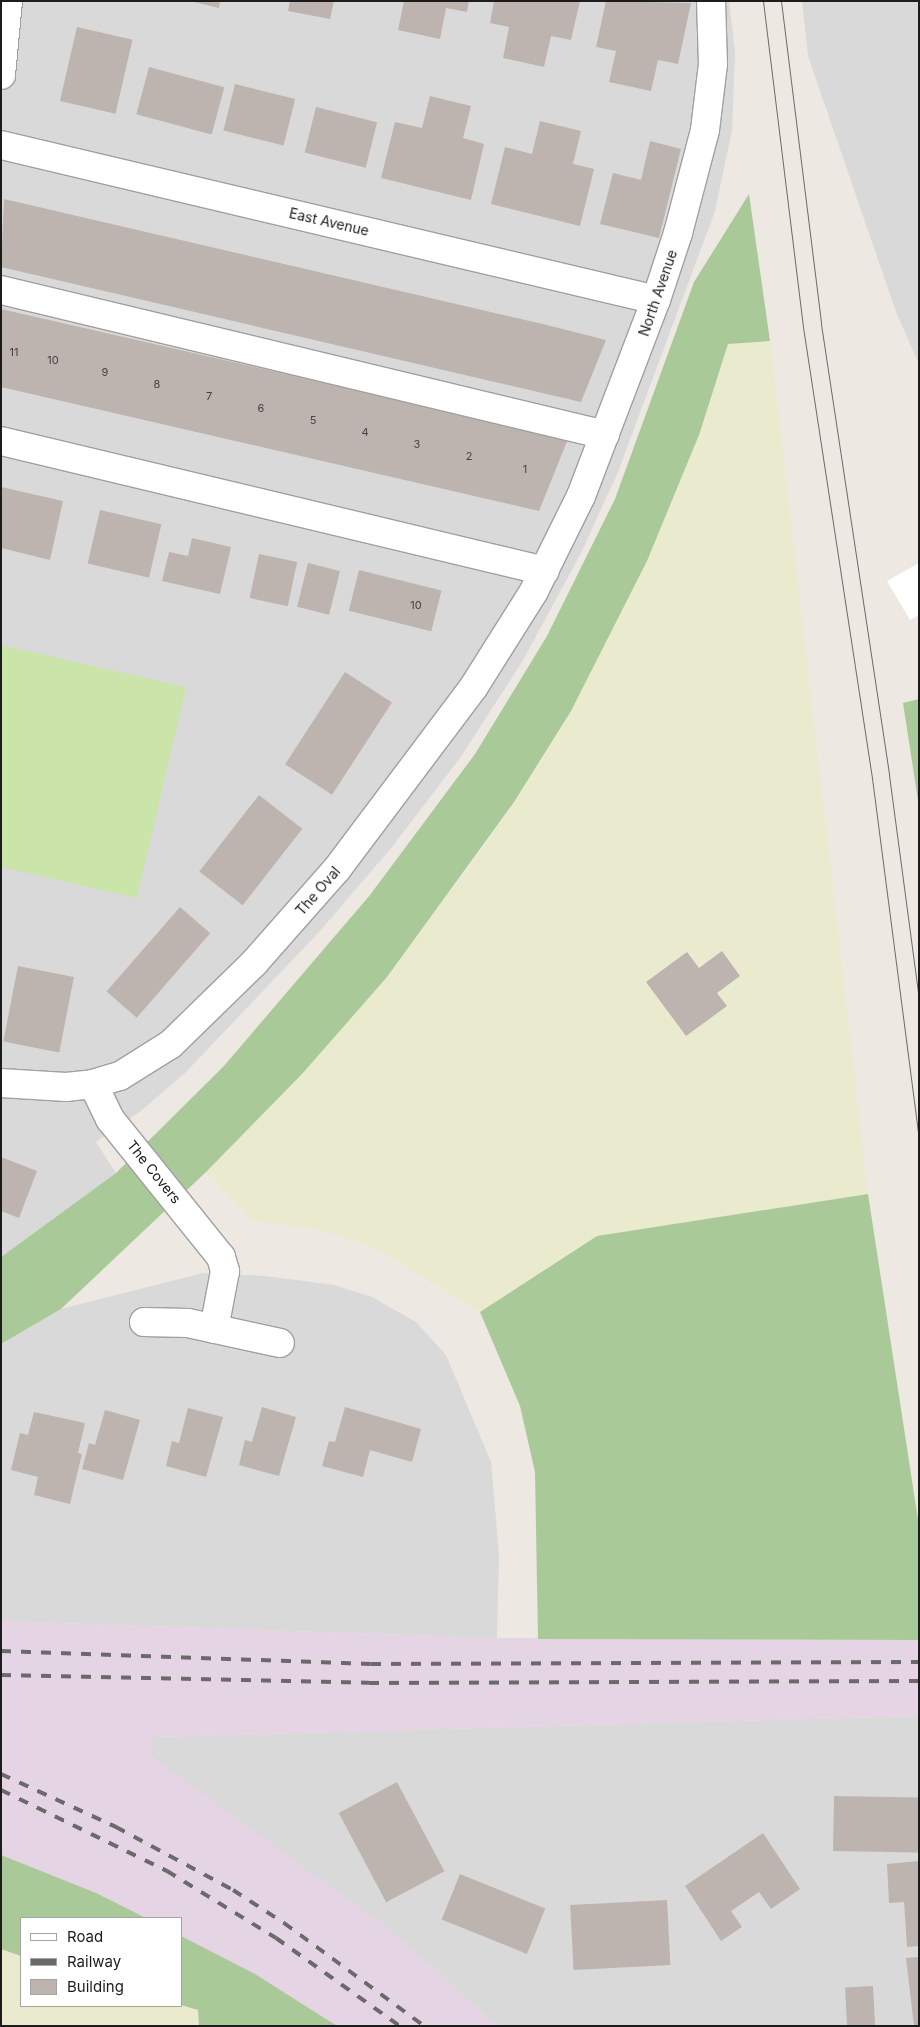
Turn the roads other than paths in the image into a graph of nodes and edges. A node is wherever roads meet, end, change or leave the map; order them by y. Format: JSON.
{"nodes":[{"id":1,"x":8,"y":1,"type":"edge"},
{"id":2,"x":711,"y":1,"type":"edge"},
{"id":3,"x":1,"y":75,"type":"edge"},
{"id":4,"x":1,"y":144,"type":"edge"},
{"id":5,"x":1,"y":290,"type":"edge"},
{"id":6,"x":656,"y":300,"type":"junction"},
{"id":7,"x":605,"y":435,"type":"junction"},
{"id":8,"x":1,"y":441,"type":"edge"},
{"id":9,"x":545,"y":571,"type":"junction"},
{"id":10,"x":1,"y":1083,"type":"edge"},
{"id":11,"x":93,"y":1084,"type":"junction"},
{"id":12,"x":144,"y":1322,"type":"dead end"},
{"id":13,"x":214,"y":1328,"type":"junction"},
{"id":14,"x":280,"y":1343,"type":"dead end"}],
"edges":[{"from":1,"to":3,"type":"street"},
{"from":2,"to":6,"type":"street","name":"North Avenue"},
{"from":4,"to":6,"type":"street","name":"East Avenue"},
{"from":5,"to":7,"type":"street"},
{"from":6,"to":7,"type":"street","name":"North Avenue"},
{"from":7,"to":9,"type":"street","name":"North Avenue"},
{"from":8,"to":9,"type":"street"},
{"from":9,"to":11,"type":"street","name":"The Oval"},
{"from":10,"to":11,"type":"street","name":"The Oval"},
{"from":11,"to":13,"type":"street","name":"The Covers"},
{"from":12,"to":13,"type":"street"},
{"from":13,"to":14,"type":"street"}]}
